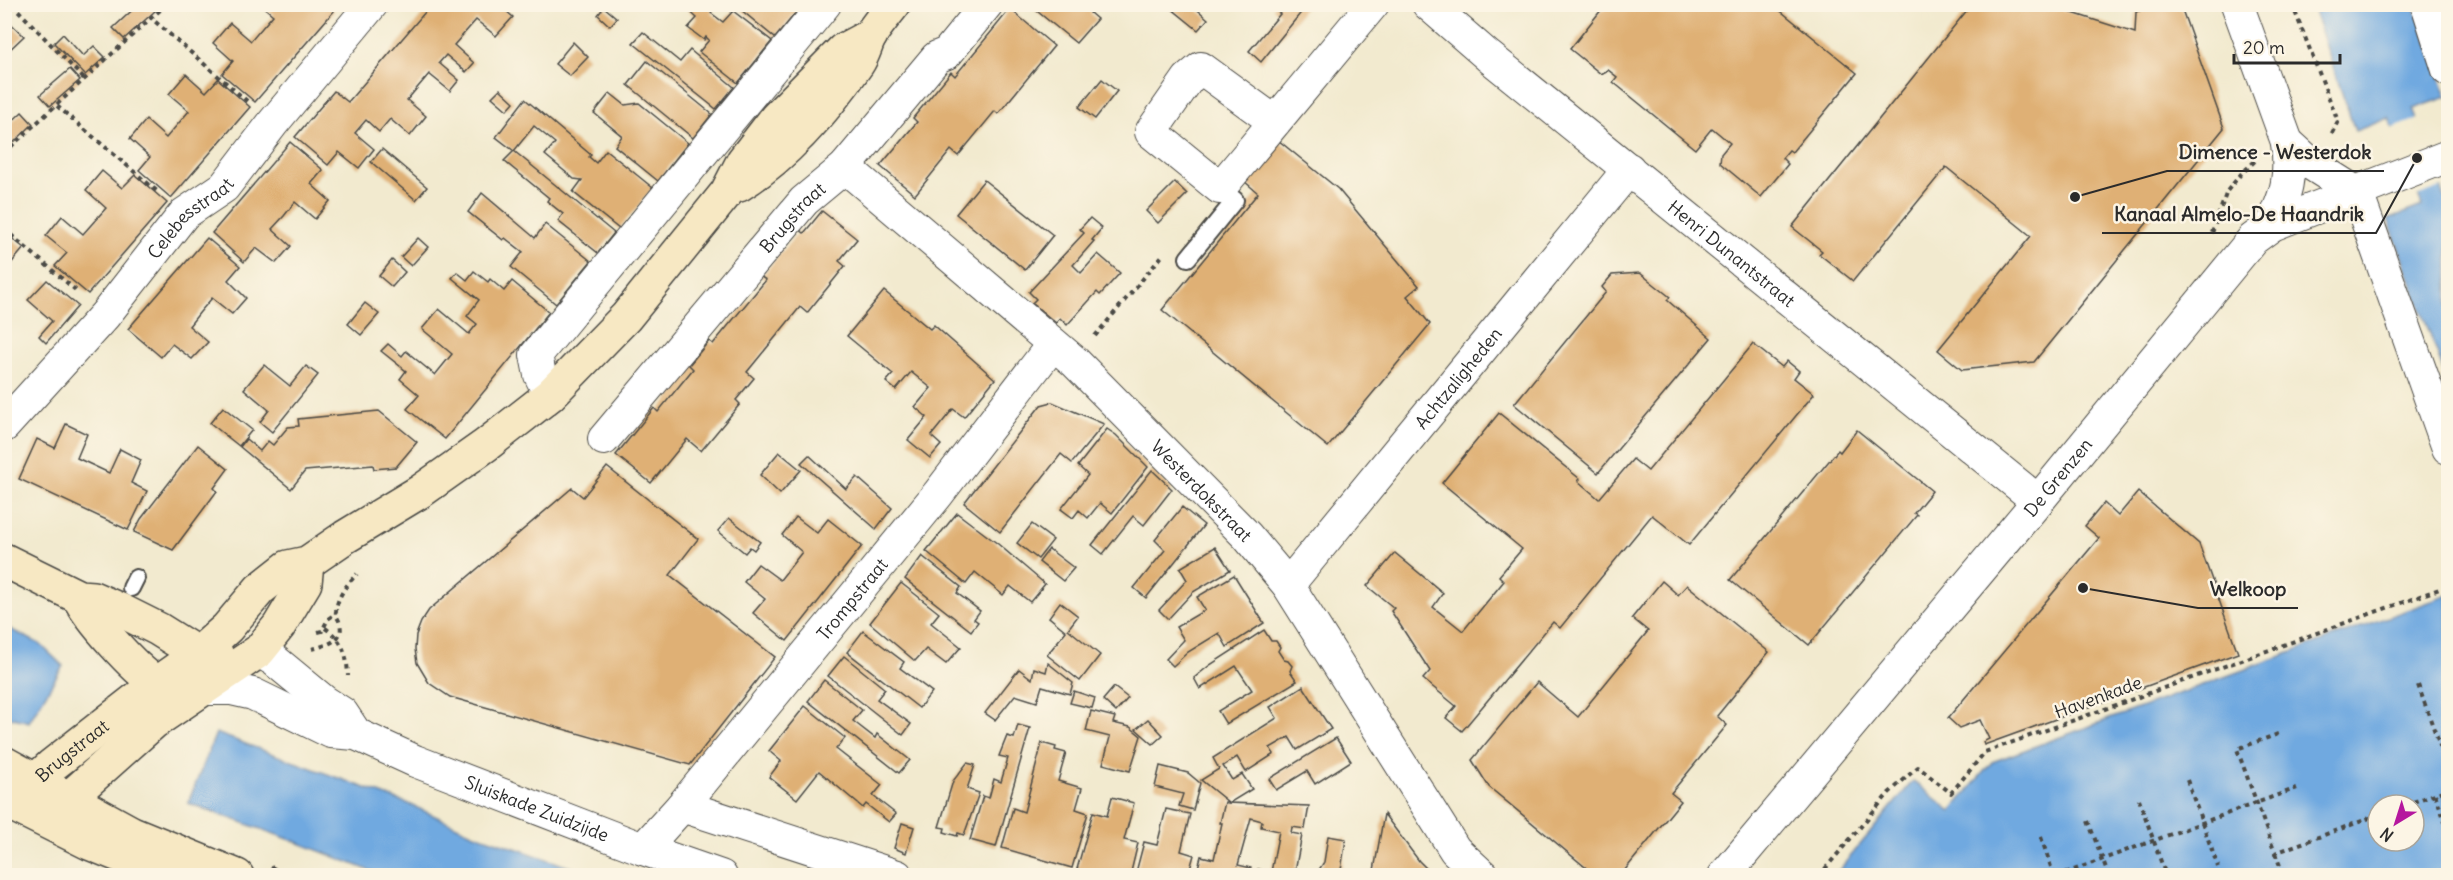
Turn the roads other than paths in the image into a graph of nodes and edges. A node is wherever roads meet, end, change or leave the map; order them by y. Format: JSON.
{"nodes":[{"id":1,"x":825,"y":4,"type":"edge"},
{"id":2,"x":987,"y":4,"type":"edge"},
{"id":3,"x":1373,"y":4,"type":"edge"},
{"id":4,"x":1428,"y":4,"type":"edge"},
{"id":5,"x":2237,"y":4,"type":"edge"},
{"id":6,"x":2427,"y":4,"type":"edge"},
{"id":7,"x":372,"y":5,"type":"edge"},
{"id":8,"x":879,"y":15,"type":"edge"},
{"id":9,"x":2448,"y":70,"type":"edge"},
{"id":10,"x":1275,"y":122,"type":"junction"},
{"id":11,"x":2287,"y":142,"type":"junction"},
{"id":12,"x":2442,"y":159,"type":"edge"},
{"id":13,"x":845,"y":167,"type":"junction"},
{"id":14,"x":1629,"y":169,"type":"junction"},
{"id":15,"x":1220,"y":188,"type":"junction"},
{"id":16,"x":2357,"y":192,"type":"junction"},
{"id":17,"x":2271,"y":225,"type":"junction"},
{"id":18,"x":1188,"y":258,"type":"dead end"},
{"id":19,"x":1064,"y":353,"type":"junction"},
{"id":20,"x":549,"y":395,"type":"junction"},
{"id":21,"x":4,"y":426,"type":"edge"},
{"id":22,"x":604,"y":439,"type":"dead end"},
{"id":23,"x":2448,"y":448,"type":"edge"},
{"id":24,"x":2038,"y":501,"type":"junction"},
{"id":25,"x":4,"y":560,"type":"edge"},
{"id":26,"x":307,"y":564,"type":"junction"},
{"id":27,"x":1288,"y":585,"type":"junction"},
{"id":28,"x":123,"y":601,"type":"junction"},
{"id":29,"x":259,"y":651,"type":"junction"},
{"id":30,"x":198,"y":654,"type":"junction"},
{"id":31,"x":157,"y":683,"type":"junction"},
{"id":32,"x":204,"y":689,"type":"junction"},
{"id":33,"x":356,"y":734,"type":"junction"},
{"id":34,"x":4,"y":764,"type":"edge"},
{"id":35,"x":34,"y":780,"type":"junction"},
{"id":36,"x":69,"y":798,"type":"junction"},
{"id":37,"x":6,"y":804,"type":"edge"},
{"id":38,"x":682,"y":806,"type":"junction"},
{"id":39,"x":643,"y":849,"type":"junction"},
{"id":40,"x":171,"y":876,"type":"edge"},
{"id":41,"x":237,"y":876,"type":"edge"},
{"id":42,"x":721,"y":876,"type":"edge"},
{"id":43,"x":897,"y":876,"type":"edge"},
{"id":44,"x":1483,"y":876,"type":"edge"},
{"id":45,"x":1724,"y":876,"type":"edge"}],
"edges":[{"from":1,"to":20,"type":"street"},
{"from":2,"to":13,"type":"street","name":"Brugstraat"},
{"from":3,"to":10,"type":"street"},
{"from":4,"to":14,"type":"street","name":"Henri Dunantstraat"},
{"from":5,"to":11,"type":"street"},
{"from":6,"to":9,"type":"street"},
{"from":7,"to":21,"type":"street","name":"Celebesstraat"},
{"from":8,"to":20,"type":"main road","name":"Brugstraat"},
{"from":10,"to":15,"type":"street"},
{"from":10,"to":15,"type":"street"},
{"from":11,"to":16,"type":"street"},
{"from":11,"to":17,"type":"street"},
{"from":12,"to":16,"type":"street","name":"De Grenzen"},
{"from":13,"to":19,"type":"street","name":"Westerdokstraat"},
{"from":13,"to":22,"type":"street","name":"Brugstraat"},
{"from":14,"to":24,"type":"street","name":"Henri Dunantstraat"},
{"from":14,"to":27,"type":"street","name":"Achtzaligheden"},
{"from":15,"to":18,"type":"lane"},
{"from":16,"to":17,"type":"street","name":"De Grenzen"},
{"from":16,"to":23,"type":"street"},
{"from":17,"to":24,"type":"street","name":"De Grenzen"},
{"from":19,"to":27,"type":"street","name":"Westerdokstraat"},
{"from":19,"to":38,"type":"street","name":"Trompstraat"},
{"from":20,"to":26,"type":"main road","name":"Brugstraat"},
{"from":24,"to":45,"type":"street","name":"De Grenzen"},
{"from":25,"to":28,"type":"main road"},
{"from":26,"to":29,"type":"main road","name":"Brugstraat"},
{"from":26,"to":30,"type":"main road","name":"Brugstraat"},
{"from":27,"to":44,"type":"street","name":"Westerdokstraat"},
{"from":28,"to":30,"type":"main road"},
{"from":28,"to":31,"type":"main road"},
{"from":29,"to":30,"type":"main road"},
{"from":29,"to":32,"type":"main road","name":"Brugstraat"},
{"from":29,"to":33,"type":"street","name":"Sluiskade Zuidzijde"},
{"from":30,"to":31,"type":"main road","name":"Brugstraat"},
{"from":30,"to":32,"type":"main road"},
{"from":31,"to":32,"type":"main road","name":"Sluiskade Zuidzijde"},
{"from":31,"to":35,"type":"main road","name":"Brugstraat"},
{"from":32,"to":33,"type":"street","name":"Sluiskade Zuidzijde"},
{"from":32,"to":36,"type":"main road","name":"Brugstraat"},
{"from":33,"to":39,"type":"street","name":"Sluiskade Zuidzijde"},
{"from":34,"to":35,"type":"main road"},
{"from":35,"to":36,"type":"main road"},
{"from":35,"to":37,"type":"main road","name":"Brugstraat"},
{"from":36,"to":37,"type":"main road","name":"Brugstraat"},
{"from":36,"to":41,"type":"main road"},
{"from":37,"to":40,"type":"main road"},
{"from":38,"to":39,"type":"street","name":"Trompstraat"},
{"from":38,"to":43,"type":"street"},
{"from":39,"to":42,"type":"street","name":"Sluiskade Zuidzijde"}]}
